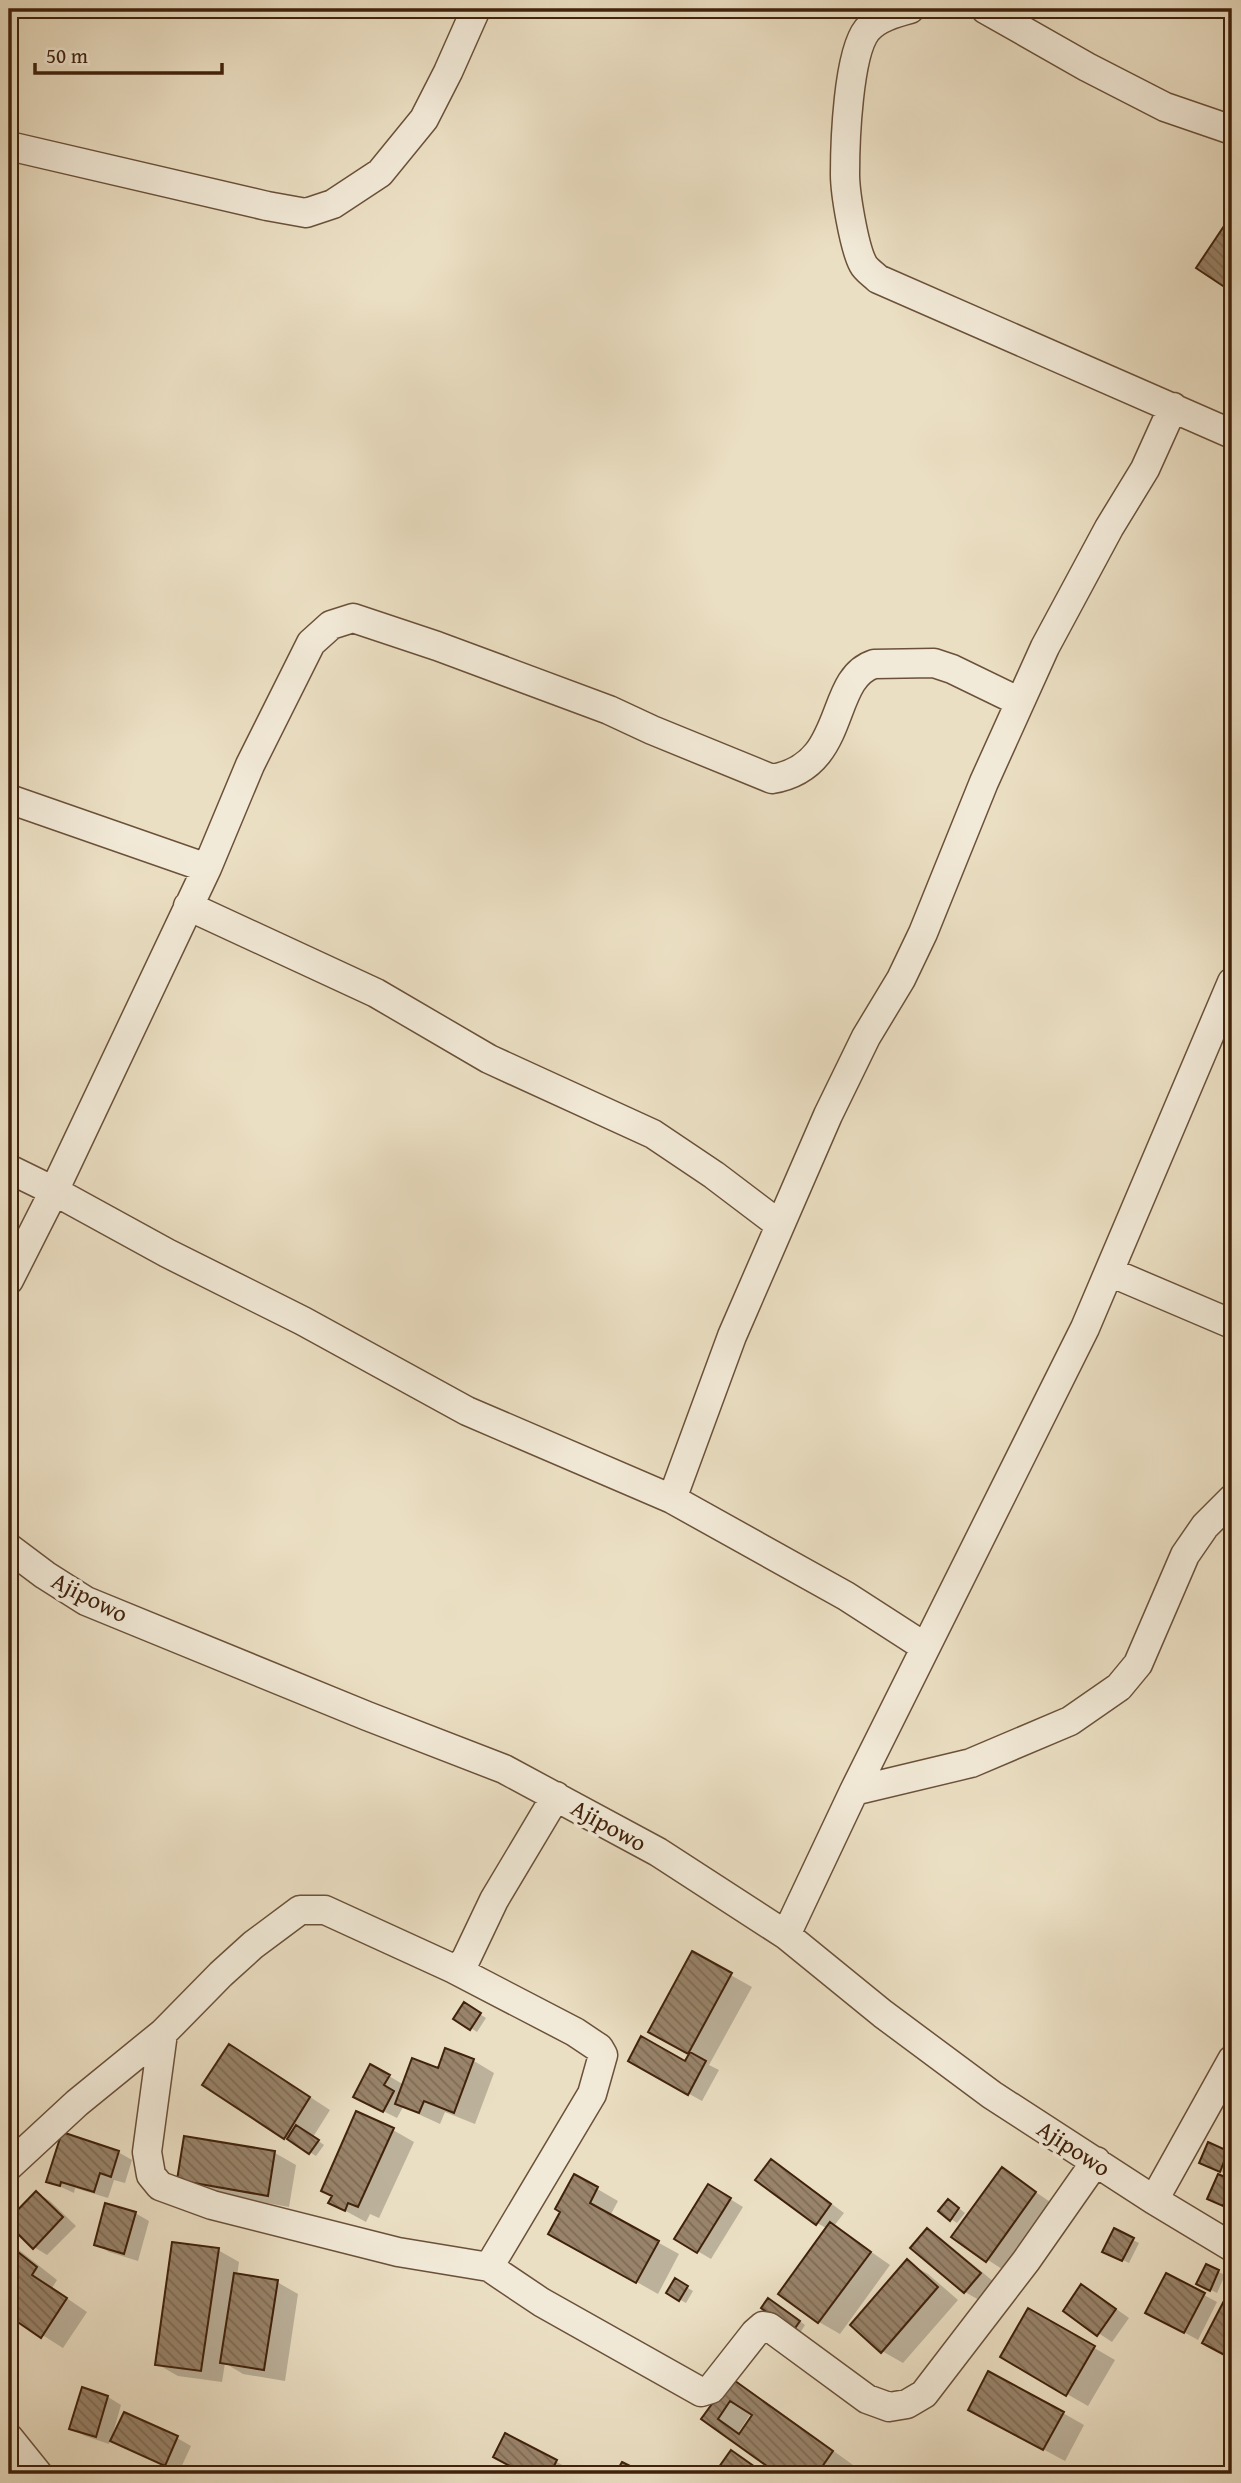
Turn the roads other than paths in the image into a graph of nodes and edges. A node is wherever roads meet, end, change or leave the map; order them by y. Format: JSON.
{"nodes":[{"id":1,"x":476,"y":9,"type":"edge"},
{"id":2,"x":910,"y":9,"type":"edge"},
{"id":3,"x":985,"y":9,"type":"edge"},
{"id":4,"x":1232,"y":130,"type":"edge"},
{"id":5,"x":9,"y":145,"type":"edge"},
{"id":6,"x":1173,"y":407,"type":"junction"},
{"id":7,"x":1232,"y":434,"type":"edge"},
{"id":8,"x":1020,"y":702,"type":"junction"},
{"id":9,"x":9,"y":799,"type":"edge"},
{"id":10,"x":207,"y":868,"type":"junction"},
{"id":11,"x":188,"y":906,"type":"junction"},
{"id":12,"x":1232,"y":982,"type":"edge"},
{"id":13,"x":9,"y":1169,"type":"edge"},
{"id":14,"x":54,"y":1191,"type":"junction"},
{"id":15,"x":780,"y":1225,"type":"junction"},
{"id":16,"x":1110,"y":1272,"type":"junction"},
{"id":17,"x":9,"y":1280,"type":"edge"},
{"id":18,"x":1232,"y":1324,"type":"edge"},
{"id":19,"x":672,"y":1499,"type":"junction"},
{"id":20,"x":1232,"y":1499,"type":"edge"},
{"id":21,"x":9,"y":1548,"type":"edge"},
{"id":22,"x":925,"y":1647,"type":"junction"},
{"id":23,"x":854,"y":1791,"type":"junction"},
{"id":24,"x":556,"y":1796,"type":"junction"},
{"id":25,"x":786,"y":1935,"type":"junction"},
{"id":26,"x":454,"y":1969,"type":"junction"},
{"id":27,"x":163,"y":2033,"type":"junction"},
{"id":28,"x":1232,"y":2060,"type":"edge"},
{"id":29,"x":1096,"y":2161,"type":"junction"},
{"id":30,"x":9,"y":2166,"type":"edge"},
{"id":31,"x":1154,"y":2200,"type":"junction"},
{"id":32,"x":1232,"y":2247,"type":"edge"},
{"id":33,"x":489,"y":2267,"type":"junction"},
{"id":34,"x":9,"y":2438,"type":"edge"},
{"id":35,"x":38,"y":2474,"type":"edge"}],
"edges":[{"from":1,"to":5,"type":"street"},
{"from":2,"to":6,"type":"street"},
{"from":3,"to":4,"type":"street"},
{"from":6,"to":7,"type":"street"},
{"from":6,"to":8,"type":"street"},
{"from":8,"to":10,"type":"street"},
{"from":8,"to":15,"type":"street"},
{"from":9,"to":10,"type":"street"},
{"from":10,"to":11,"type":"street"},
{"from":11,"to":14,"type":"street"},
{"from":11,"to":15,"type":"street"},
{"from":12,"to":16,"type":"street"},
{"from":13,"to":14,"type":"street"},
{"from":14,"to":17,"type":"street"},
{"from":14,"to":19,"type":"street"},
{"from":15,"to":19,"type":"street"},
{"from":16,"to":18,"type":"street"},
{"from":16,"to":22,"type":"street"},
{"from":19,"to":22,"type":"street"},
{"from":20,"to":23,"type":"street"},
{"from":21,"to":24,"type":"street","name":"Ajipowo"},
{"from":22,"to":23,"type":"street"},
{"from":23,"to":25,"type":"street"},
{"from":24,"to":25,"type":"street","name":"Ajipowo"},
{"from":24,"to":26,"type":"street"},
{"from":25,"to":29,"type":"street","name":"Ajipowo"},
{"from":26,"to":27,"type":"street"},
{"from":26,"to":33,"type":"street"},
{"from":27,"to":30,"type":"street"},
{"from":27,"to":33,"type":"street"},
{"from":28,"to":31,"type":"street"},
{"from":29,"to":31,"type":"street","name":"Ajipowo"},
{"from":29,"to":33,"type":"street"},
{"from":31,"to":32,"type":"street","name":"Ajipowo"},
{"from":34,"to":35,"type":"street"}]}
